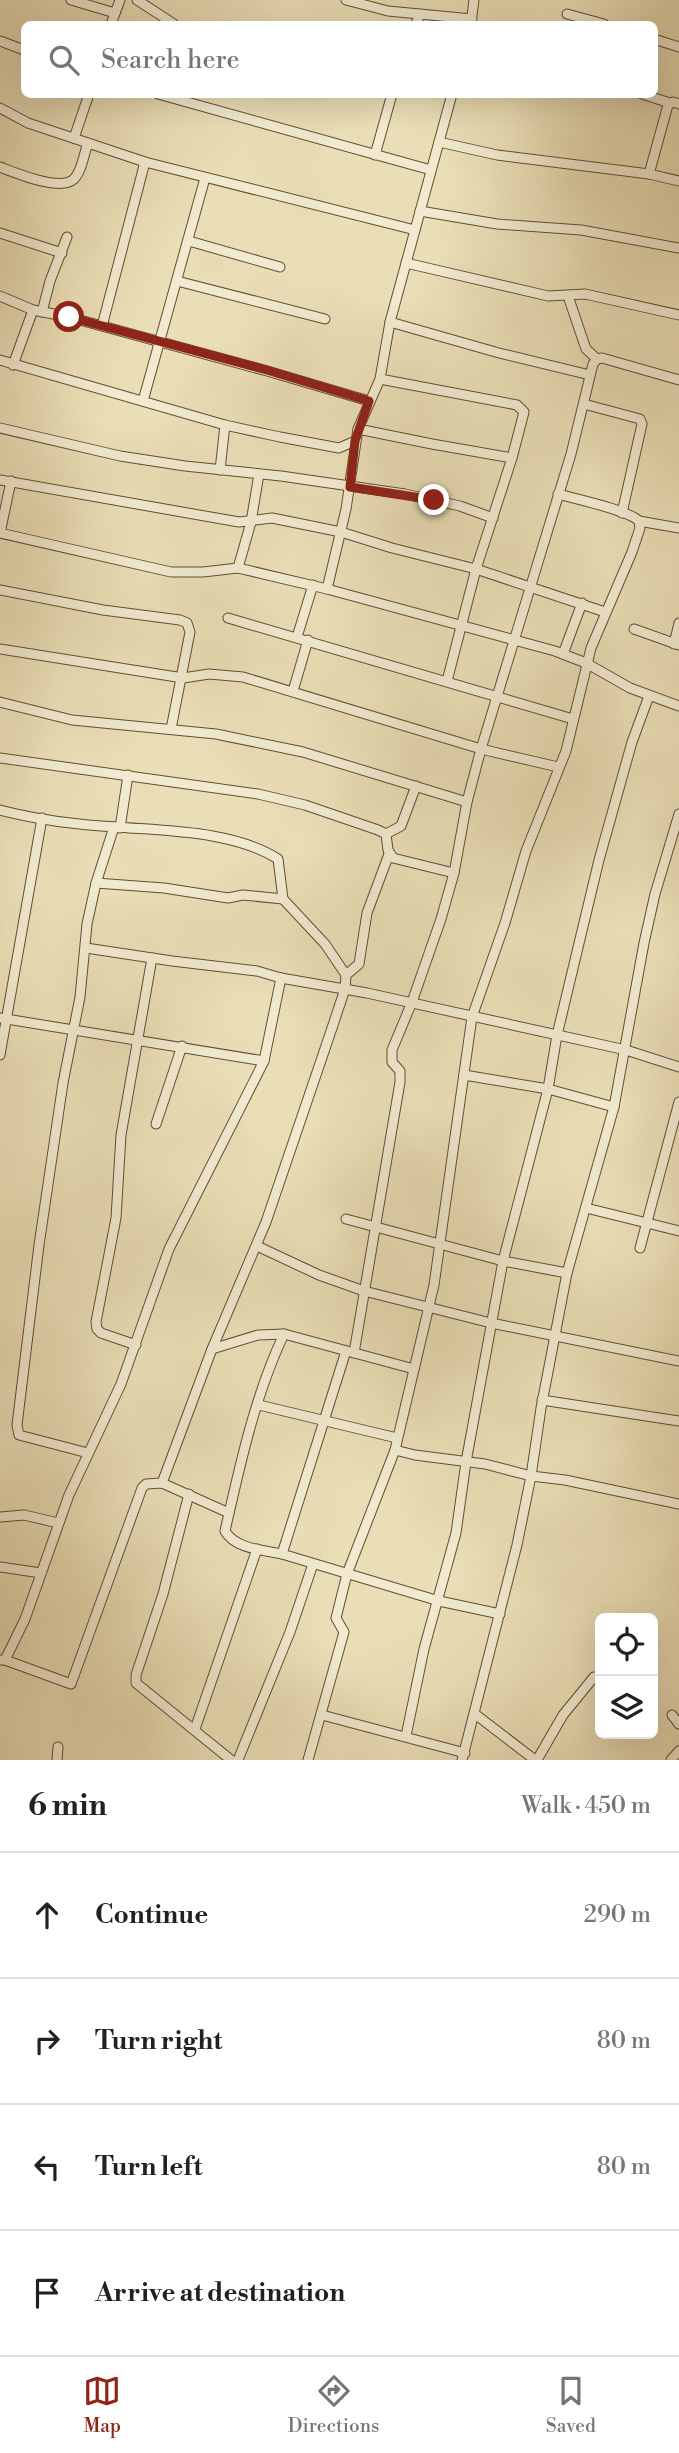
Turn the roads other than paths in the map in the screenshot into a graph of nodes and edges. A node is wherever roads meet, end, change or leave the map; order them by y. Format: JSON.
{"nodes":[{"id":1,"x":71,"y":0,"type":"edge"},
{"id":2,"x":120,"y":0,"type":"edge"},
{"id":3,"x":136,"y":0,"type":"edge"},
{"id":4,"x":346,"y":0,"type":"edge"},
{"id":5,"x":474,"y":0,"type":"edge"},
{"id":6,"x":114,"y":13,"type":"junction"},
{"id":7,"x":420,"y":14,"type":"junction"},
{"id":8,"x":568,"y":14,"type":"dead end"},
{"id":9,"x":112,"y":21,"type":"edge"},
{"id":10,"x":169,"y":21,"type":"edge"},
{"id":11,"x":417,"y":21,"type":"edge"},
{"id":12,"x":465,"y":21,"type":"edge"},
{"id":13,"x":471,"y":21,"type":"edge"},
{"id":14,"x":593,"y":21,"type":"edge"},
{"id":15,"x":658,"y":40,"type":"edge"},
{"id":16,"x":0,"y":41,"type":"edge"},
{"id":17,"x":679,"y":47,"type":"edge"},
{"id":18,"x":21,"y":49,"type":"edge"},
{"id":19,"x":88,"y":98,"type":"edge"},
{"id":20,"x":172,"y":98,"type":"edge"},
{"id":21,"x":391,"y":98,"type":"edge"},
{"id":22,"x":451,"y":98,"type":"edge"},
{"id":23,"x":656,"y":98,"type":"edge"},
{"id":24,"x":674,"y":103,"type":"edge"},
{"id":25,"x":0,"y":108,"type":"edge"},
{"id":26,"x":74,"y":138,"type":"junction"},
{"id":27,"x":439,"y":142,"type":"junction"},
{"id":28,"x":88,"y":143,"type":"junction"},
{"id":29,"x":375,"y":155,"type":"junction"},
{"id":30,"x":145,"y":162,"type":"junction"},
{"id":31,"x":0,"y":167,"type":"edge"},
{"id":32,"x":430,"y":170,"type":"junction"},
{"id":33,"x":649,"y":174,"type":"junction"},
{"id":34,"x":205,"y":178,"type":"junction"},
{"id":35,"x":679,"y":181,"type":"edge"},
{"id":36,"x":420,"y":211,"type":"junction"},
{"id":37,"x":415,"y":230,"type":"junction"},
{"id":38,"x":0,"y":233,"type":"edge"},
{"id":39,"x":67,"y":237,"type":"dead end"},
{"id":40,"x":189,"y":241,"type":"junction"},
{"id":41,"x":679,"y":247,"type":"edge"},
{"id":42,"x":62,"y":253,"type":"junction"},
{"id":43,"x":406,"y":262,"type":"junction"},
{"id":44,"x":280,"y":267,"type":"dead end"},
{"id":45,"x":177,"y":281,"type":"junction"},
{"id":46,"x":0,"y":296,"type":"edge"},
{"id":47,"x":568,"y":296,"type":"junction"},
{"id":48,"x":38,"y":311,"type":"junction"},
{"id":49,"x":679,"y":315,"type":"edge"},
{"id":50,"x":325,"y":319,"type":"dead end"},
{"id":51,"x":390,"y":322,"type":"junction"},
{"id":52,"x":102,"y":326,"type":"junction"},
{"id":53,"x":159,"y":342,"type":"junction"},
{"id":54,"x":597,"y":359,"type":"junction"},
{"id":55,"x":0,"y":360,"type":"edge"},
{"id":56,"x":13,"y":365,"type":"junction"},
{"id":57,"x":590,"y":375,"type":"junction"},
{"id":58,"x":380,"y":379,"type":"junction"},
{"id":59,"x":679,"y":380,"type":"edge"},
{"id":60,"x":142,"y":401,"type":"junction"},
{"id":61,"x":369,"y":401,"type":"junction"},
{"id":62,"x":584,"y":404,"type":"junction"},
{"id":63,"x":225,"y":425,"type":"junction"},
{"id":64,"x":0,"y":428,"type":"edge"},
{"id":65,"x":358,"y":429,"type":"junction"},
{"id":66,"x":355,"y":441,"type":"junction"},
{"id":67,"x":512,"y":458,"type":"junction"},
{"id":68,"x":220,"y":470,"type":"junction"},
{"id":69,"x":259,"y":474,"type":"junction"},
{"id":70,"x":0,"y":480,"type":"edge"},
{"id":71,"x":10,"y":481,"type":"junction"},
{"id":72,"x":350,"y":487,"type":"junction"},
{"id":73,"x":558,"y":494,"type":"junction"},
{"id":74,"x":622,"y":513,"type":"junction"},
{"id":75,"x":493,"y":518,"type":"junction"},
{"id":76,"x":639,"y":521,"type":"junction"},
{"id":77,"x":251,"y":522,"type":"junction"},
{"id":78,"x":679,"y":528,"type":"edge"},
{"id":79,"x":341,"y":532,"type":"junction"},
{"id":80,"x":0,"y":533,"type":"edge"},
{"id":81,"x":238,"y":568,"type":"junction"},
{"id":82,"x":476,"y":569,"type":"junction"},
{"id":83,"x":313,"y":585,"type":"junction"},
{"id":84,"x":530,"y":586,"type":"junction"},
{"id":85,"x":327,"y":589,"type":"junction"},
{"id":86,"x":0,"y":590,"type":"edge"},
{"id":87,"x":582,"y":603,"type":"junction"},
{"id":88,"x":605,"y":612,"type":"junction"},
{"id":89,"x":228,"y":618,"type":"dead end"},
{"id":90,"x":679,"y":623,"type":"edge"},
{"id":91,"x":462,"y":627,"type":"junction"},
{"id":92,"x":634,"y":629,"type":"dead end"},
{"id":93,"x":297,"y":637,"type":"junction"},
{"id":94,"x":308,"y":640,"type":"junction"},
{"id":95,"x":515,"y":641,"type":"junction"},
{"id":96,"x":676,"y":644,"type":"edge"},
{"id":97,"x":0,"y":649,"type":"edge"},
{"id":98,"x":563,"y":654,"type":"junction"},
{"id":99,"x":586,"y":663,"type":"junction"},
{"id":100,"x":183,"y":678,"type":"junction"},
{"id":101,"x":447,"y":681,"type":"junction"},
{"id":102,"x":293,"y":691,"type":"junction"},
{"id":103,"x":649,"y":696,"type":"junction"},
{"id":104,"x":498,"y":698,"type":"junction"},
{"id":105,"x":0,"y":702,"type":"edge"},
{"id":106,"x":679,"y":706,"type":"edge"},
{"id":107,"x":573,"y":719,"type":"junction"},
{"id":108,"x":171,"y":729,"type":"junction"},
{"id":109,"x":481,"y":749,"type":"junction"},
{"id":110,"x":0,"y":758,"type":"edge"},
{"id":111,"x":558,"y":766,"type":"junction"},
{"id":112,"x":128,"y":775,"type":"junction"},
{"id":113,"x":415,"y":786,"type":"junction"},
{"id":114,"x":467,"y":802,"type":"junction"},
{"id":115,"x":0,"y":810,"type":"edge"},
{"id":116,"x":679,"y":814,"type":"edge"},
{"id":117,"x":42,"y":818,"type":"junction"},
{"id":118,"x":117,"y":827,"type":"junction"},
{"id":119,"x":386,"y":834,"type":"junction"},
{"id":120,"x":389,"y":854,"type":"junction"},
{"id":121,"x":454,"y":873,"type":"junction"},
{"id":122,"x":96,"y":883,"type":"junction"},
{"id":123,"x":283,"y":899,"type":"junction"},
{"id":124,"x":86,"y":948,"type":"junction"},
{"id":125,"x":152,"y":958,"type":"junction"},
{"id":126,"x":346,"y":975,"type":"junction"},
{"id":127,"x":281,"y":978,"type":"junction"},
{"id":128,"x":345,"y":989,"type":"junction"},
{"id":129,"x":412,"y":1003,"type":"junction"},
{"id":130,"x":472,"y":1017,"type":"junction"},
{"id":131,"x":3,"y":1018,"type":"edge"},
{"id":132,"x":73,"y":1030,"type":"junction"},
{"id":133,"x":556,"y":1035,"type":"junction"},
{"id":134,"x":138,"y":1041,"type":"junction"},
{"id":135,"x":182,"y":1046,"type":"junction"},
{"id":136,"x":626,"y":1051,"type":"junction"},
{"id":137,"x":0,"y":1055,"type":"edge"},
{"id":138,"x":242,"y":1058,"type":"junction"},
{"id":139,"x":264,"y":1061,"type":"junction"},
{"id":140,"x":679,"y":1068,"type":"edge"},
{"id":141,"x":464,"y":1075,"type":"junction"},
{"id":142,"x":257,"y":1076,"type":"junction"},
{"id":143,"x":548,"y":1089,"type":"junction"},
{"id":144,"x":679,"y":1102,"type":"edge"},
{"id":145,"x":614,"y":1107,"type":"junction"},
{"id":146,"x":156,"y":1124,"type":"dead end"},
{"id":147,"x":586,"y":1208,"type":"junction"},
{"id":148,"x":346,"y":1219,"type":"dead end"},
{"id":149,"x":647,"y":1223,"type":"junction"},
{"id":150,"x":375,"y":1229,"type":"junction"},
{"id":151,"x":679,"y":1231,"type":"edge"},
{"id":152,"x":440,"y":1244,"type":"junction"},
{"id":153,"x":257,"y":1246,"type":"junction"},
{"id":154,"x":640,"y":1248,"type":"dead end"},
{"id":155,"x":503,"y":1261,"type":"junction"},
{"id":156,"x":567,"y":1273,"type":"junction"},
{"id":157,"x":364,"y":1291,"type":"junction"},
{"id":158,"x":428,"y":1308,"type":"junction"},
{"id":159,"x":491,"y":1323,"type":"junction"},
{"id":160,"x":284,"y":1334,"type":"junction"},
{"id":161,"x":554,"y":1336,"type":"junction"},
{"id":162,"x":135,"y":1345,"type":"junction"},
{"id":163,"x":212,"y":1349,"type":"junction"},
{"id":164,"x":350,"y":1352,"type":"junction"},
{"id":165,"x":679,"y":1361,"type":"edge"},
{"id":166,"x":414,"y":1368,"type":"junction"},
{"id":167,"x":542,"y":1400,"type":"junction"},
{"id":168,"x":259,"y":1405,"type":"junction"},
{"id":169,"x":326,"y":1419,"type":"junction"},
{"id":170,"x":679,"y":1420,"type":"edge"},
{"id":171,"x":397,"y":1438,"type":"junction"},
{"id":172,"x":395,"y":1450,"type":"junction"},
{"id":173,"x":88,"y":1453,"type":"junction"},
{"id":174,"x":466,"y":1462,"type":"junction"},
{"id":175,"x":531,"y":1476,"type":"junction"},
{"id":176,"x":162,"y":1483,"type":"junction"},
{"id":177,"x":189,"y":1494,"type":"junction"},
{"id":178,"x":679,"y":1504,"type":"edge"},
{"id":179,"x":229,"y":1513,"type":"junction"},
{"id":180,"x":0,"y":1517,"type":"edge"},
{"id":181,"x":58,"y":1523,"type":"junction"},
{"id":182,"x":257,"y":1549,"type":"junction"},
{"id":183,"x":282,"y":1554,"type":"junction"},
{"id":184,"x":313,"y":1564,"type":"junction"},
{"id":185,"x":0,"y":1567,"type":"edge"},
{"id":186,"x":41,"y":1573,"type":"junction"},
{"id":187,"x":347,"y":1574,"type":"junction"},
{"id":188,"x":439,"y":1601,"type":"junction"},
{"id":189,"x":500,"y":1614,"type":"junction"},
{"id":190,"x":3,"y":1660,"type":"edge"},
{"id":191,"x":594,"y":1677,"type":"dead end"},
{"id":192,"x":475,"y":1714,"type":"junction"},
{"id":193,"x":322,"y":1715,"type":"junction"},
{"id":194,"x":673,"y":1715,"type":"dead end"},
{"id":195,"x":679,"y":1724,"type":"edge"},
{"id":196,"x":195,"y":1729,"type":"junction"},
{"id":197,"x":406,"y":1736,"type":"junction"},
{"id":198,"x":58,"y":1748,"type":"dead end"},
{"id":199,"x":679,"y":1751,"type":"edge"},
{"id":200,"x":463,"y":1757,"type":"edge"},
{"id":201,"x":57,"y":1760,"type":"edge"},
{"id":202,"x":231,"y":1760,"type":"edge"},
{"id":203,"x":238,"y":1760,"type":"edge"},
{"id":204,"x":308,"y":1760,"type":"edge"},
{"id":205,"x":536,"y":1760,"type":"edge"},
{"id":206,"x":671,"y":1760,"type":"edge"}],
"edges":[{"from":1,"to":6,"type":"street"},
{"from":2,"to":6,"type":"street"},
{"from":3,"to":10,"type":"street"},
{"from":4,"to":7,"type":"street"},
{"from":5,"to":13,"type":"street"},
{"from":6,"to":9,"type":"street"},
{"from":7,"to":11,"type":"street"},
{"from":7,"to":12,"type":"street"},
{"from":8,"to":14,"type":"street"},
{"from":15,"to":17,"type":"street"},
{"from":16,"to":18,"type":"street"},
{"from":19,"to":26,"type":"street"},
{"from":20,"to":29,"type":"street"},
{"from":21,"to":29,"type":"street"},
{"from":22,"to":27,"type":"street"},
{"from":23,"to":24,"type":"street"},
{"from":24,"to":33,"type":"street"},
{"from":25,"to":26,"type":"street"},
{"from":26,"to":28,"type":"street"},
{"from":27,"to":32,"type":"street"},
{"from":27,"to":33,"type":"street"},
{"from":28,"to":30,"type":"street"},
{"from":28,"to":31,"type":"street"},
{"from":29,"to":32,"type":"street"},
{"from":30,"to":34,"type":"street"},
{"from":30,"to":52,"type":"street"},
{"from":32,"to":36,"type":"street"},
{"from":33,"to":35,"type":"street"},
{"from":34,"to":37,"type":"street"},
{"from":34,"to":40,"type":"street"},
{"from":36,"to":37,"type":"street"},
{"from":36,"to":41,"type":"street"},
{"from":37,"to":43,"type":"street"},
{"from":38,"to":42,"type":"street"},
{"from":39,"to":42,"type":"street"},
{"from":40,"to":44,"type":"street"},
{"from":40,"to":45,"type":"street"},
{"from":42,"to":48,"type":"street"},
{"from":43,"to":47,"type":"street"},
{"from":43,"to":51,"type":"street"},
{"from":45,"to":50,"type":"street"},
{"from":45,"to":53,"type":"street"},
{"from":46,"to":48,"type":"street"},
{"from":47,"to":49,"type":"street"},
{"from":47,"to":54,"type":"street"},
{"from":48,"to":52,"type":"street"},
{"from":48,"to":56,"type":"street"},
{"from":51,"to":57,"type":"street"},
{"from":51,"to":58,"type":"street"},
{"from":52,"to":53,"type":"street"},
{"from":53,"to":60,"type":"street"},
{"from":53,"to":61,"type":"street"},
{"from":54,"to":57,"type":"street"},
{"from":54,"to":59,"type":"street"},
{"from":55,"to":56,"type":"street"},
{"from":56,"to":60,"type":"street"},
{"from":57,"to":62,"type":"street"},
{"from":58,"to":61,"type":"street"},
{"from":58,"to":67,"type":"street"},
{"from":60,"to":63,"type":"street"},
{"from":61,"to":65,"type":"street"},
{"from":62,"to":73,"type":"street"},
{"from":62,"to":74,"type":"street"},
{"from":63,"to":66,"type":"street"},
{"from":63,"to":68,"type":"street"},
{"from":64,"to":68,"type":"street"},
{"from":65,"to":66,"type":"street"},
{"from":65,"to":67,"type":"street"},
{"from":66,"to":72,"type":"street"},
{"from":67,"to":75,"type":"street"},
{"from":68,"to":69,"type":"street"},
{"from":69,"to":72,"type":"street"},
{"from":69,"to":77,"type":"street"},
{"from":70,"to":71,"type":"street"},
{"from":71,"to":77,"type":"street"},
{"from":71,"to":80,"type":"street"},
{"from":72,"to":75,"type":"street"},
{"from":72,"to":79,"type":"street"},
{"from":73,"to":74,"type":"street"},
{"from":73,"to":84,"type":"street"},
{"from":74,"to":76,"type":"street"},
{"from":75,"to":82,"type":"street"},
{"from":76,"to":78,"type":"street"},
{"from":76,"to":88,"type":"street"},
{"from":77,"to":79,"type":"street"},
{"from":77,"to":81,"type":"street"},
{"from":79,"to":82,"type":"street"},
{"from":79,"to":85,"type":"street"},
{"from":80,"to":81,"type":"street"},
{"from":81,"to":83,"type":"street"},
{"from":82,"to":84,"type":"street"},
{"from":82,"to":91,"type":"street"},
{"from":83,"to":85,"type":"street"},
{"from":83,"to":93,"type":"street"},
{"from":84,"to":87,"type":"street"},
{"from":84,"to":95,"type":"street"},
{"from":85,"to":91,"type":"street"},
{"from":86,"to":100,"type":"street"},
{"from":87,"to":88,"type":"street"},
{"from":87,"to":98,"type":"street"},
{"from":88,"to":99,"type":"street"},
{"from":89,"to":93,"type":"street"},
{"from":90,"to":96,"type":"street"},
{"from":91,"to":95,"type":"street"},
{"from":91,"to":101,"type":"street"},
{"from":92,"to":96,"type":"street"},
{"from":93,"to":94,"type":"street"},
{"from":94,"to":101,"type":"street"},
{"from":94,"to":102,"type":"street"},
{"from":95,"to":98,"type":"street"},
{"from":95,"to":104,"type":"street"},
{"from":97,"to":100,"type":"street"},
{"from":98,"to":99,"type":"street"},
{"from":99,"to":103,"type":"street"},
{"from":99,"to":107,"type":"street"},
{"from":100,"to":102,"type":"street"},
{"from":100,"to":108,"type":"street"},
{"from":101,"to":104,"type":"street"},
{"from":102,"to":109,"type":"street"},
{"from":103,"to":106,"type":"street"},
{"from":103,"to":133,"type":"street"},
{"from":104,"to":107,"type":"street"},
{"from":104,"to":109,"type":"street"},
{"from":105,"to":108,"type":"street"},
{"from":107,"to":111,"type":"street"},
{"from":108,"to":113,"type":"street"},
{"from":109,"to":111,"type":"street"},
{"from":109,"to":114,"type":"street"},
{"from":110,"to":112,"type":"street"},
{"from":111,"to":130,"type":"street"},
{"from":112,"to":118,"type":"street"},
{"from":112,"to":119,"type":"street"},
{"from":113,"to":114,"type":"street"},
{"from":113,"to":119,"type":"street"},
{"from":114,"to":121,"type":"street"},
{"from":115,"to":117,"type":"street"},
{"from":116,"to":136,"type":"street"},
{"from":117,"to":118,"type":"street"},
{"from":117,"to":131,"type":"street"},
{"from":118,"to":122,"type":"street"},
{"from":118,"to":123,"type":"street"},
{"from":119,"to":120,"type":"street"},
{"from":120,"to":121,"type":"street"},
{"from":120,"to":126,"type":"street"},
{"from":121,"to":129,"type":"street"},
{"from":122,"to":123,"type":"street"},
{"from":122,"to":124,"type":"street"},
{"from":123,"to":126,"type":"street"},
{"from":124,"to":125,"type":"street"},
{"from":124,"to":132,"type":"street"},
{"from":125,"to":127,"type":"street"},
{"from":125,"to":134,"type":"street"},
{"from":126,"to":128,"type":"street"},
{"from":127,"to":128,"type":"street"},
{"from":127,"to":139,"type":"street"},
{"from":128,"to":129,"type":"street"},
{"from":128,"to":153,"type":"street"},
{"from":129,"to":130,"type":"street"},
{"from":129,"to":150,"type":"street"},
{"from":130,"to":133,"type":"street"},
{"from":130,"to":141,"type":"street"},
{"from":131,"to":132,"type":"street"},
{"from":131,"to":137,"type":"street"},
{"from":132,"to":134,"type":"street"},
{"from":132,"to":173,"type":"street"},
{"from":133,"to":136,"type":"street"},
{"from":133,"to":143,"type":"street"},
{"from":134,"to":135,"type":"street"},
{"from":134,"to":162,"type":"street"},
{"from":135,"to":138,"type":"street"},
{"from":135,"to":146,"type":"street"},
{"from":136,"to":140,"type":"street"},
{"from":136,"to":145,"type":"street"},
{"from":138,"to":139,"type":"street"},
{"from":138,"to":142,"type":"street"},
{"from":139,"to":142,"type":"street"},
{"from":141,"to":143,"type":"street"},
{"from":141,"to":152,"type":"street"},
{"from":142,"to":162,"type":"street"},
{"from":143,"to":145,"type":"street"},
{"from":143,"to":155,"type":"street"},
{"from":144,"to":149,"type":"street"},
{"from":145,"to":147,"type":"street"},
{"from":147,"to":149,"type":"street"},
{"from":147,"to":156,"type":"street"},
{"from":148,"to":150,"type":"street"},
{"from":149,"to":151,"type":"street"},
{"from":149,"to":154,"type":"street"},
{"from":150,"to":152,"type":"street"},
{"from":150,"to":157,"type":"street"},
{"from":152,"to":155,"type":"street"},
{"from":152,"to":158,"type":"street"},
{"from":153,"to":157,"type":"street"},
{"from":153,"to":163,"type":"street"},
{"from":155,"to":156,"type":"street"},
{"from":155,"to":159,"type":"street"},
{"from":156,"to":161,"type":"street"},
{"from":157,"to":158,"type":"street"},
{"from":157,"to":164,"type":"street"},
{"from":158,"to":159,"type":"street"},
{"from":158,"to":166,"type":"street"},
{"from":159,"to":161,"type":"street"},
{"from":159,"to":174,"type":"street"},
{"from":160,"to":163,"type":"street"},
{"from":160,"to":164,"type":"street"},
{"from":160,"to":168,"type":"street"},
{"from":161,"to":165,"type":"street"},
{"from":161,"to":167,"type":"street"},
{"from":162,"to":173,"type":"street"},
{"from":163,"to":176,"type":"street"},
{"from":164,"to":166,"type":"street"},
{"from":164,"to":169,"type":"street"},
{"from":166,"to":171,"type":"street"},
{"from":167,"to":170,"type":"street"},
{"from":167,"to":175,"type":"street"},
{"from":168,"to":169,"type":"street"},
{"from":168,"to":179,"type":"street"},
{"from":169,"to":171,"type":"street"},
{"from":169,"to":183,"type":"street"},
{"from":171,"to":172,"type":"street"},
{"from":172,"to":174,"type":"street"},
{"from":172,"to":187,"type":"street"},
{"from":173,"to":181,"type":"street"},
{"from":174,"to":175,"type":"street"},
{"from":174,"to":188,"type":"street"},
{"from":175,"to":178,"type":"street"},
{"from":175,"to":189,"type":"street"},
{"from":176,"to":177,"type":"street"},
{"from":176,"to":190,"type":"street"},
{"from":177,"to":179,"type":"street"},
{"from":177,"to":196,"type":"street"},
{"from":179,"to":182,"type":"street"},
{"from":180,"to":181,"type":"street"},
{"from":181,"to":186,"type":"street"},
{"from":182,"to":183,"type":"street"},
{"from":182,"to":196,"type":"street"},
{"from":183,"to":184,"type":"street"},
{"from":184,"to":187,"type":"street"},
{"from":184,"to":203,"type":"street"},
{"from":185,"to":186,"type":"street"},
{"from":186,"to":190,"type":"street"},
{"from":187,"to":188,"type":"street"},
{"from":187,"to":193,"type":"street"},
{"from":188,"to":189,"type":"street"},
{"from":188,"to":197,"type":"street"},
{"from":189,"to":192,"type":"street"},
{"from":191,"to":205,"type":"street"},
{"from":192,"to":200,"type":"street"},
{"from":192,"to":205,"type":"street"},
{"from":193,"to":197,"type":"street"},
{"from":193,"to":204,"type":"street"},
{"from":194,"to":195,"type":"street"},
{"from":196,"to":202,"type":"street"},
{"from":197,"to":200,"type":"street"},
{"from":198,"to":201,"type":"street"},
{"from":199,"to":206,"type":"street"}]}
